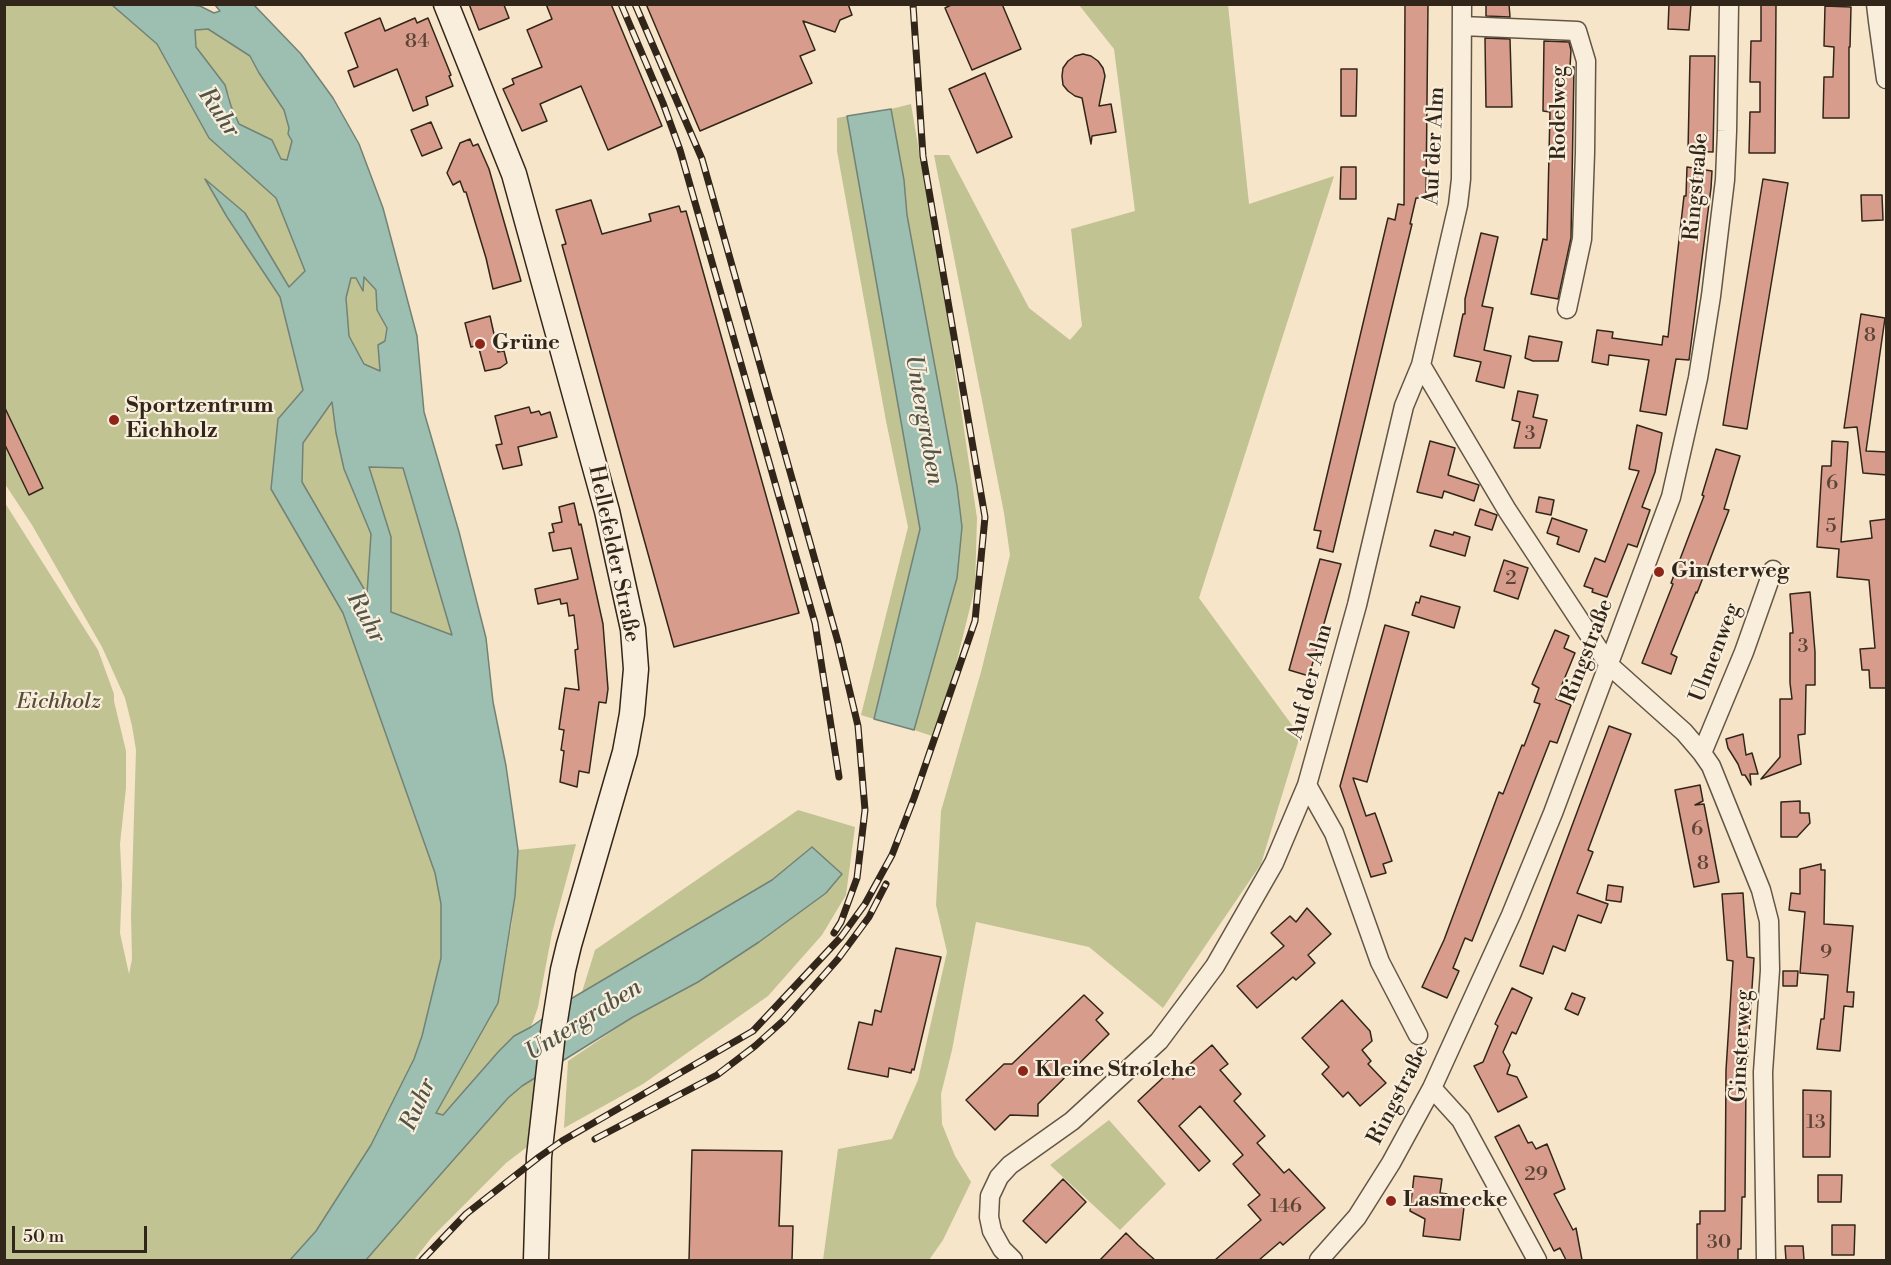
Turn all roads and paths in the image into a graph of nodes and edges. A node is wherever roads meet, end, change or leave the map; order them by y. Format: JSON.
{"nodes":[{"id":1,"x":446,"y":4,"type":"edge"},
{"id":2,"x":1462,"y":4,"type":"edge"},
{"id":3,"x":1729,"y":4,"type":"edge"},
{"id":4,"x":1880,"y":19,"type":"edge"},
{"id":5,"x":1462,"y":26,"type":"junction"},
{"id":6,"x":1887,"y":79,"type":"edge"},
{"id":7,"x":1567,"y":309,"type":"dead end"},
{"id":8,"x":1421,"y":365,"type":"junction"},
{"id":9,"x":1773,"y":570,"type":"dead end"},
{"id":10,"x":1609,"y":664,"type":"junction"},
{"id":11,"x":1702,"y":753,"type":"junction"},
{"id":12,"x":1307,"y":785,"type":"junction"},
{"id":13,"x":1418,"y":1035,"type":"dead end"},
{"id":14,"x":1432,"y":1088,"type":"junction"},
{"id":15,"x":536,"y":1260,"type":"edge"},
{"id":16,"x":1013,"y":1260,"type":"edge"},
{"id":17,"x":1319,"y":1260,"type":"edge"},
{"id":18,"x":1537,"y":1260,"type":"edge"},
{"id":19,"x":1766,"y":1260,"type":"edge"}],
"edges":[{"from":1,"to":15,"type":"street","name":"Hellefelder Straße"},
{"from":2,"to":5,"type":"street","name":"Auf der Alm"},
{"from":3,"to":10,"type":"street","name":"Ringstraße"},
{"from":4,"to":6,"type":"street"},
{"from":5,"to":7,"type":"street","name":"Rodelweg"},
{"from":5,"to":8,"type":"street","name":"Auf der Alm"},
{"from":8,"to":10,"type":"street","name":"Ginsterweg"},
{"from":8,"to":12,"type":"street","name":"Auf der Alm"},
{"from":9,"to":11,"type":"street","name":"Ulmenweg"},
{"from":10,"to":11,"type":"street","name":"Ginsterweg"},
{"from":10,"to":14,"type":"street","name":"Ringstraße"},
{"from":11,"to":19,"type":"street","name":"Ginsterweg"},
{"from":12,"to":13,"type":"street"},
{"from":12,"to":16,"type":"street","name":"Auf der Alm"},
{"from":14,"to":17,"type":"street","name":"Ringstraße"},
{"from":14,"to":18,"type":"street"}]}
